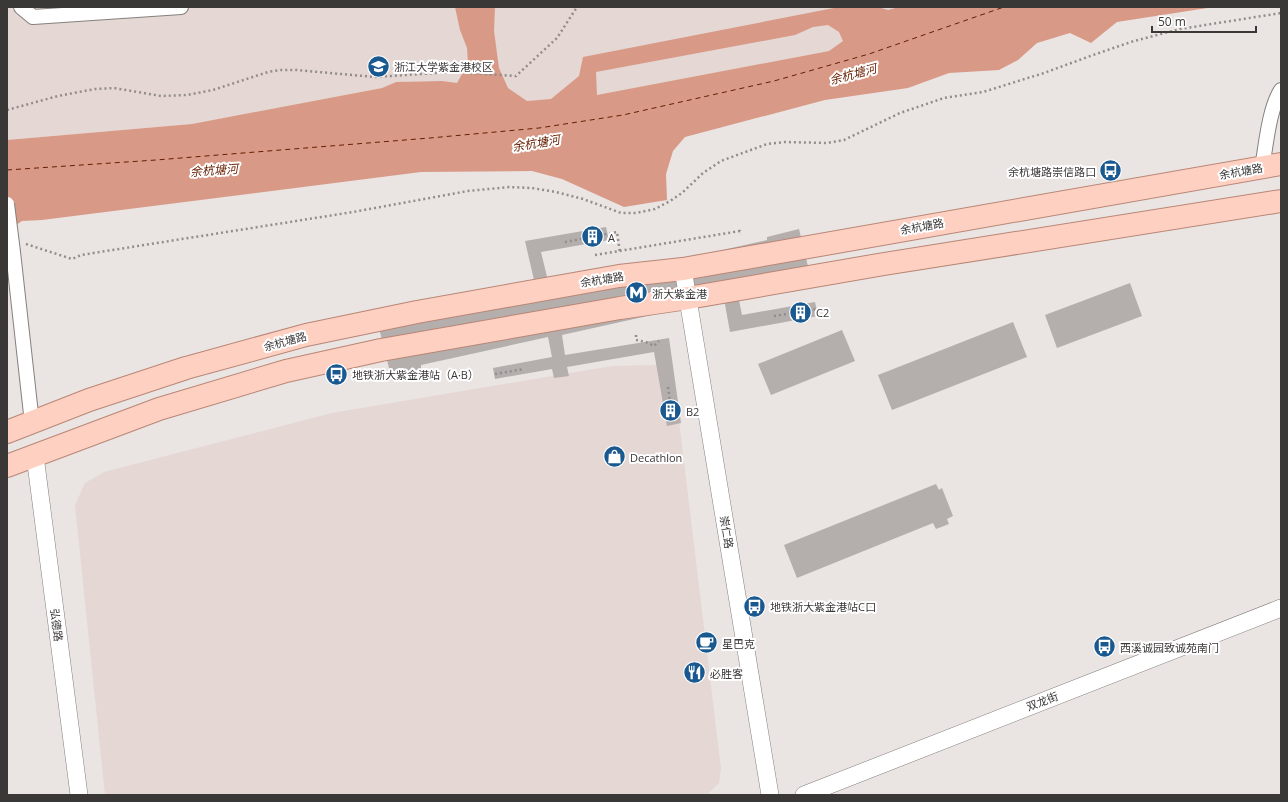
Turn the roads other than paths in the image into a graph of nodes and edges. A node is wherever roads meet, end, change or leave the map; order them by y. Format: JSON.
{"nodes":[{"id":1,"x":21,"y":7,"type":"edge"},
{"id":2,"x":181,"y":7,"type":"edge"},
{"id":3,"x":1281,"y":90,"type":"edge"},
{"id":4,"x":1271,"y":166,"type":"edge"},
{"id":5,"x":1281,"y":201,"type":"edge"},
{"id":6,"x":7,"y":204,"type":"edge"},
{"id":7,"x":683,"y":269,"type":"junction"},
{"id":8,"x":688,"y":298,"type":"junction"},
{"id":9,"x":32,"y":423,"type":"junction"},
{"id":10,"x":7,"y":432,"type":"edge"},
{"id":11,"x":35,"y":456,"type":"junction"},
{"id":12,"x":7,"y":466,"type":"edge"},
{"id":13,"x":1281,"y":608,"type":"edge"},
{"id":14,"x":79,"y":795,"type":"edge"},
{"id":15,"x":770,"y":795,"type":"edge"},
{"id":16,"x":804,"y":795,"type":"edge"}],
"edges":[{"from":1,"to":2,"type":"street"},
{"from":3,"to":4,"type":"street"},
{"from":4,"to":7,"type":"main road","name":"余杭塘路"},
{"from":5,"to":8,"type":"main road"},
{"from":6,"to":9,"type":"street","bridge":true},
{"from":7,"to":8,"type":"street","name":"崇仁路"},
{"from":7,"to":9,"type":"main road","name":"余杭塘路"},
{"from":8,"to":11,"type":"main road"},
{"from":8,"to":15,"type":"street","name":"崇仁路"},
{"from":9,"to":10,"type":"main road","name":"余杭塘路"},
{"from":11,"to":12,"type":"main road"},
{"from":11,"to":14,"type":"street","name":"弘德路"},
{"from":13,"to":16,"type":"street","name":"双龙街"}]}
